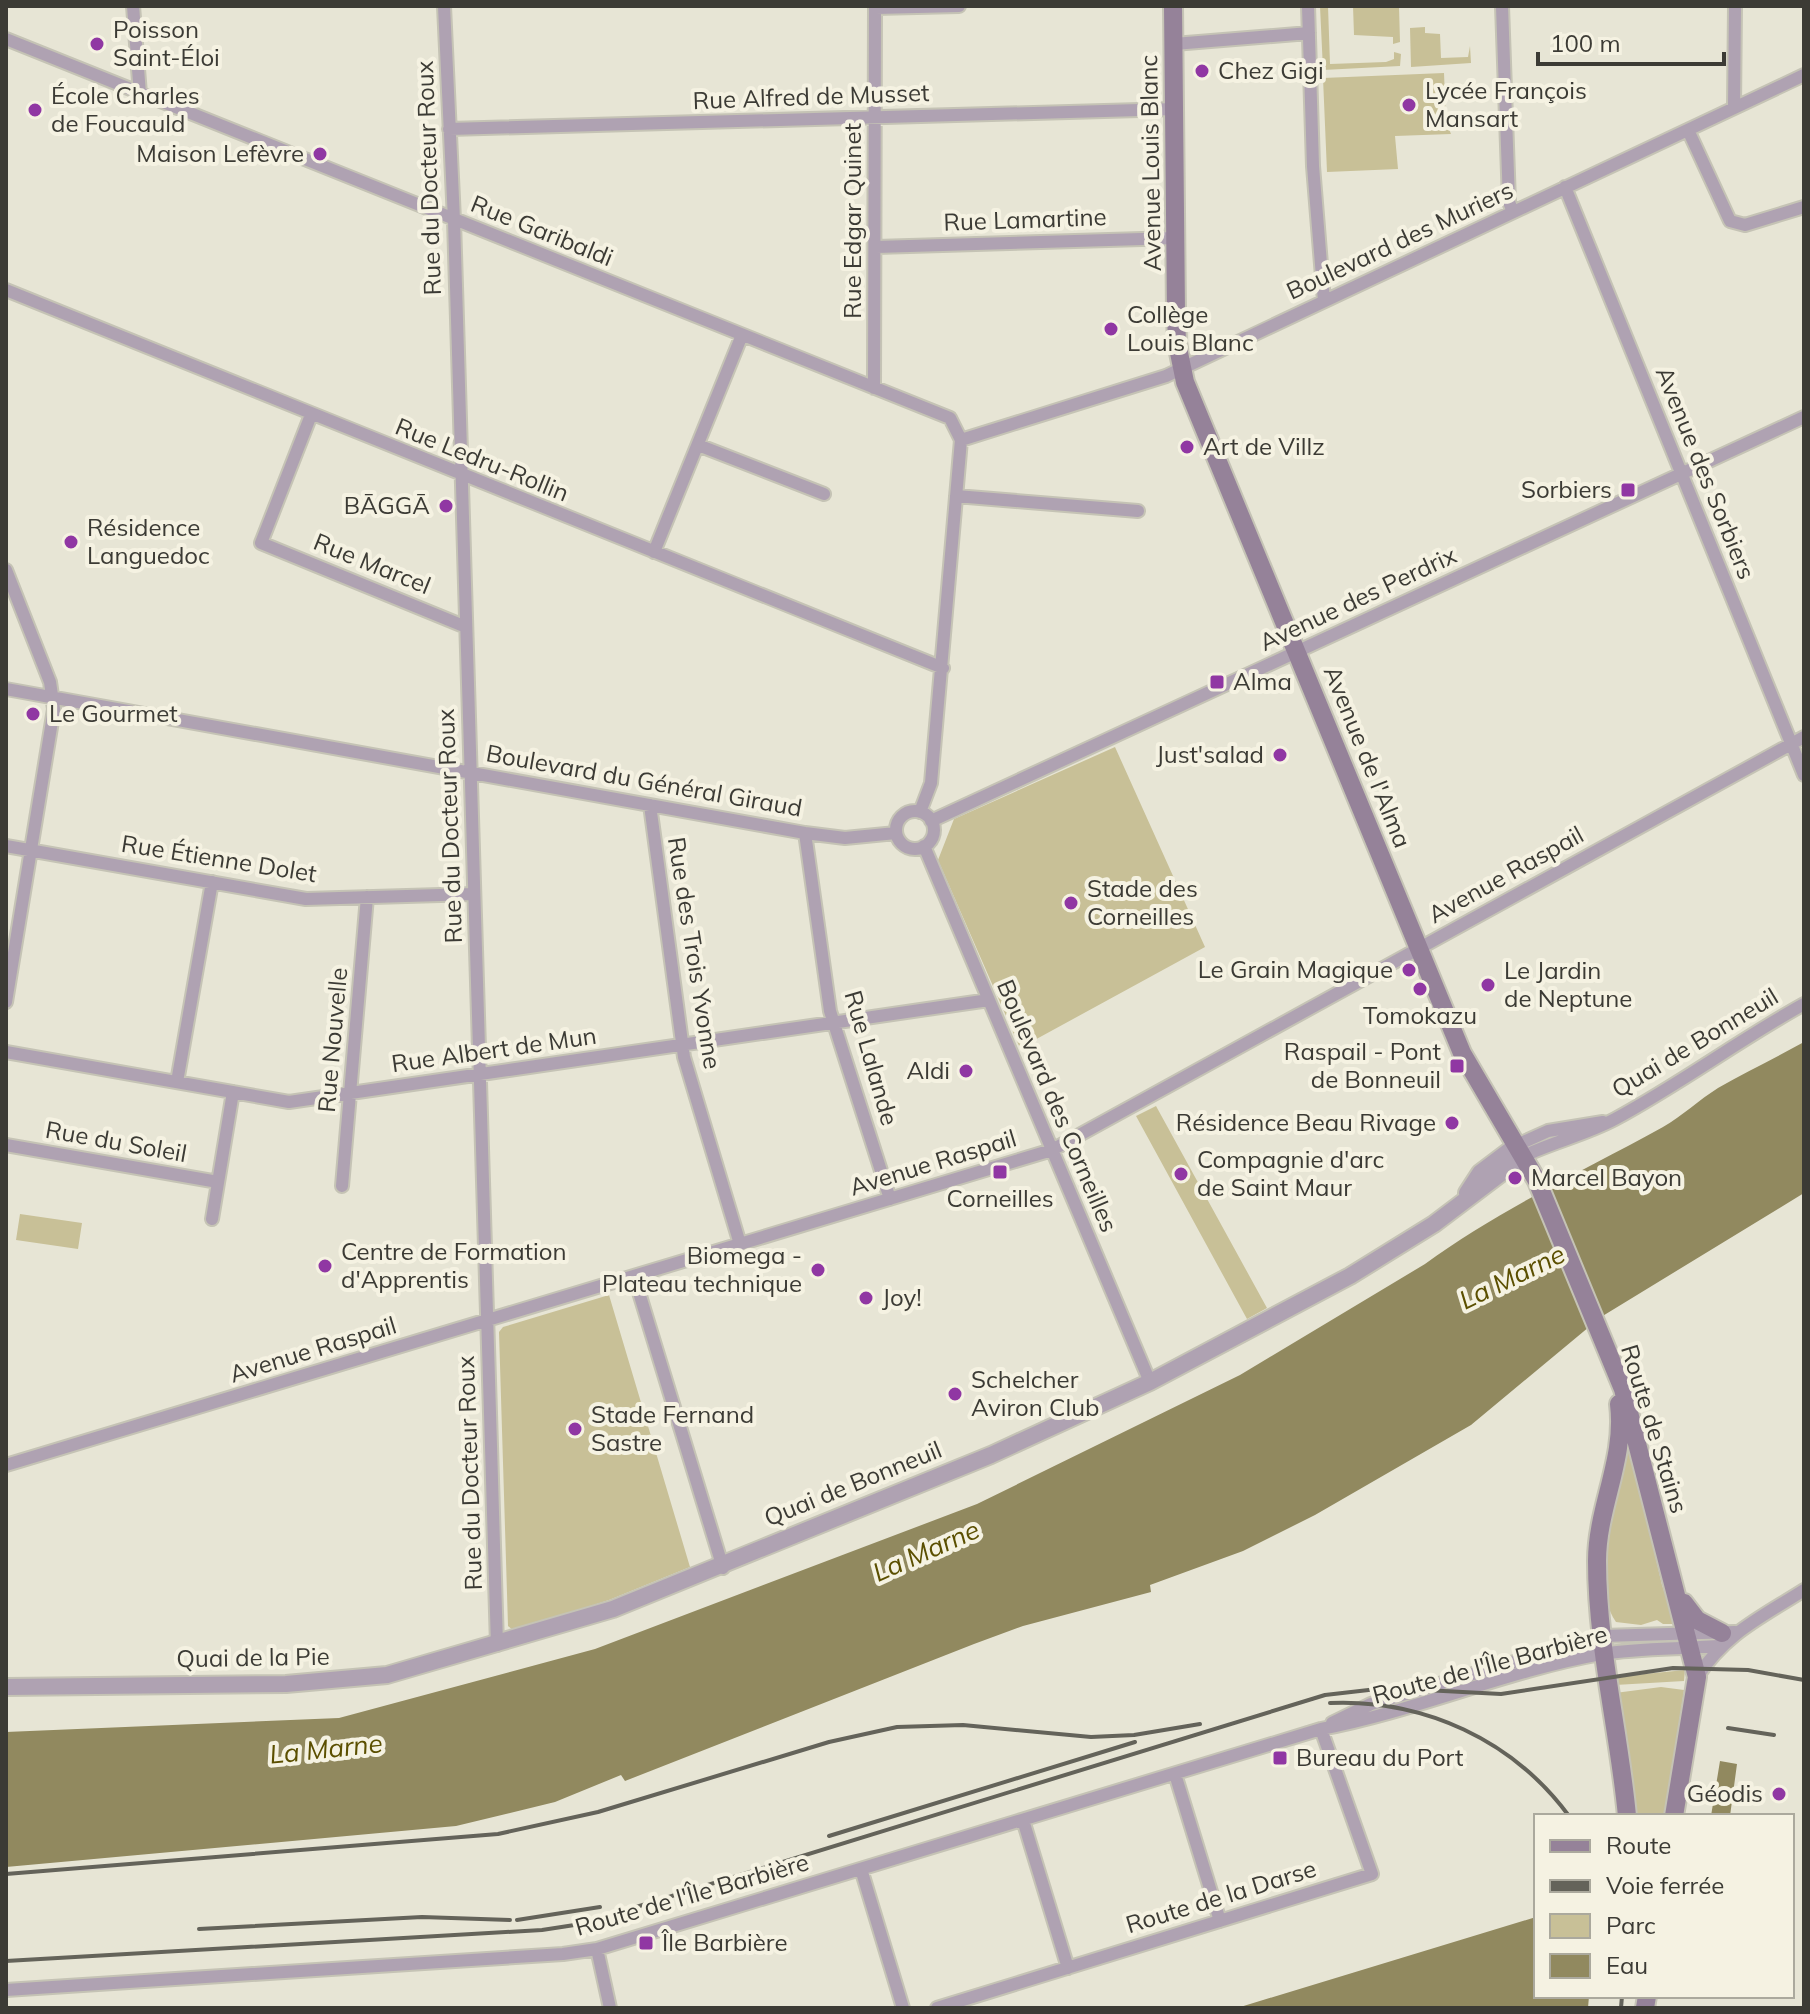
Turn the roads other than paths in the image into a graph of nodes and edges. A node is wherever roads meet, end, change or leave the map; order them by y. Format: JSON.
{"nodes":[{"id":1,"x":133,"y":6,"type":"edge"},
{"id":2,"x":444,"y":6,"type":"edge"},
{"id":3,"x":959,"y":6,"type":"edge"},
{"id":4,"x":1173,"y":6,"type":"edge"},
{"id":5,"x":1308,"y":6,"type":"edge"},
{"id":6,"x":1502,"y":6,"type":"edge"},
{"id":7,"x":1735,"y":6,"type":"edge"},
{"id":8,"x":875,"y":7,"type":"edge"},
{"id":9,"x":1309,"y":33,"type":"junction"},
{"id":10,"x":6,"y":39,"type":"edge"},
{"id":11,"x":1174,"y":44,"type":"junction"},
{"id":12,"x":1804,"y":75,"type":"edge"},
{"id":13,"x":140,"y":94,"type":"junction"},
{"id":14,"x":1734,"y":108,"type":"junction"},
{"id":15,"x":1175,"y":109,"type":"junction"},
{"id":16,"x":874,"y":117,"type":"junction"},
{"id":17,"x":449,"y":129,"type":"junction"},
{"id":18,"x":1688,"y":130,"type":"junction"},
{"id":19,"x":1565,"y":187,"type":"junction"},
{"id":20,"x":1804,"y":207,"type":"edge"},
{"id":21,"x":1513,"y":212,"type":"junction"},
{"id":22,"x":454,"y":220,"type":"junction"},
{"id":23,"x":1176,"y":238,"type":"junction"},
{"id":24,"x":876,"y":247,"type":"junction"},
{"id":25,"x":6,"y":290,"type":"edge"},
{"id":26,"x":1324,"y":301,"type":"junction"},
{"id":27,"x":742,"y":335,"type":"junction"},
{"id":28,"x":1182,"y":368,"type":"junction"},
{"id":29,"x":874,"y":388,"type":"junction"},
{"id":30,"x":311,"y":415,"type":"junction"},
{"id":31,"x":1804,"y":417,"type":"edge"},
{"id":32,"x":961,"y":440,"type":"junction"},
{"id":33,"x":698,"y":445,"type":"junction"},
{"id":34,"x":462,"y":475,"type":"junction"},
{"id":35,"x":1682,"y":475,"type":"junction"},
{"id":36,"x":824,"y":494,"type":"dead end"},
{"id":37,"x":956,"y":496,"type":"junction"},
{"id":38,"x":1138,"y":511,"type":"dead end"},
{"id":39,"x":654,"y":552,"type":"junction"},
{"id":40,"x":6,"y":570,"type":"edge"},
{"id":41,"x":466,"y":627,"type":"junction"},
{"id":42,"x":1297,"y":651,"type":"junction"},
{"id":43,"x":943,"y":668,"type":"junction"},
{"id":44,"x":6,"y":689,"type":"edge"},
{"id":45,"x":53,"y":698,"type":"junction"},
{"id":46,"x":1804,"y":737,"type":"edge"},
{"id":47,"x":1792,"y":744,"type":"junction"},
{"id":48,"x":469,"y":771,"type":"junction"},
{"id":49,"x":1804,"y":775,"type":"edge"},
{"id":50,"x":650,"y":805,"type":"junction"},
{"id":51,"x":926,"y":816,"type":"junction"},
{"id":52,"x":805,"y":833,"type":"junction"},
{"id":53,"x":896,"y":833,"type":"junction"},
{"id":54,"x":6,"y":846,"type":"edge"},
{"id":55,"x":924,"y":846,"type":"junction"},
{"id":56,"x":31,"y":850,"type":"junction"},
{"id":57,"x":212,"y":882,"type":"junction"},
{"id":58,"x":474,"y":894,"type":"junction"},
{"id":59,"x":367,"y":897,"type":"junction"},
{"id":60,"x":1419,"y":948,"type":"junction"},
{"id":61,"x":989,"y":1000,"type":"junction"},
{"id":62,"x":6,"y":1002,"type":"edge"},
{"id":63,"x":1804,"y":1004,"type":"edge"},
{"id":64,"x":835,"y":1024,"type":"junction"},
{"id":65,"x":683,"y":1045,"type":"junction"},
{"id":66,"x":6,"y":1052,"type":"edge"},
{"id":67,"x":479,"y":1074,"type":"junction"},
{"id":68,"x":177,"y":1082,"type":"junction"},
{"id":69,"x":233,"y":1092,"type":"junction"},
{"id":70,"x":350,"y":1093,"type":"junction"},
{"id":71,"x":6,"y":1145,"type":"edge"},
{"id":72,"x":1052,"y":1150,"type":"junction"},
{"id":73,"x":1520,"y":1150,"type":"junction"},
{"id":74,"x":218,"y":1182,"type":"junction"},
{"id":75,"x":342,"y":1186,"type":"dead end"},
{"id":76,"x":890,"y":1199,"type":"junction"},
{"id":77,"x":212,"y":1219,"type":"dead end"},
{"id":78,"x":740,"y":1244,"type":"junction"},
{"id":79,"x":634,"y":1276,"type":"junction"},
{"id":80,"x":487,"y":1320,"type":"junction"},
{"id":81,"x":1602,"y":1340,"type":"junction"},
{"id":82,"x":1150,"y":1382,"type":"junction"},
{"id":83,"x":6,"y":1465,"type":"edge"},
{"id":84,"x":722,"y":1566,"type":"junction"},
{"id":85,"x":1804,"y":1590,"type":"edge"},
{"id":86,"x":1677,"y":1593,"type":"junction"},
{"id":87,"x":1725,"y":1637,"type":"junction"},
{"id":88,"x":1689,"y":1641,"type":"junction"},
{"id":89,"x":497,"y":1645,"type":"junction"},
{"id":90,"x":1603,"y":1645,"type":"junction"},
{"id":91,"x":1697,"y":1677,"type":"junction"},
{"id":92,"x":6,"y":1687,"type":"edge"},
{"id":93,"x":1321,"y":1729,"type":"junction"},
{"id":94,"x":1175,"y":1774,"type":"junction"},
{"id":95,"x":1627,"y":1814,"type":"edge"},
{"id":96,"x":1674,"y":1814,"type":"edge"},
{"id":97,"x":1023,"y":1820,"type":"junction"},
{"id":98,"x":861,"y":1869,"type":"junction"},
{"id":99,"x":1220,"y":1921,"type":"junction"},
{"id":100,"x":597,"y":1949,"type":"junction"},
{"id":101,"x":1068,"y":1968,"type":"junction"},
{"id":102,"x":6,"y":1990,"type":"edge"},
{"id":103,"x":610,"y":2008,"type":"edge"},
{"id":104,"x":903,"y":2008,"type":"edge"},
{"id":105,"x":937,"y":2008,"type":"edge"}],
"edges":[{"from":1,"to":13,"type":"street"},
{"from":2,"to":17,"type":"street","name":"Rue du Docteur Roux"},
{"from":3,"to":8,"type":"street"},
{"from":4,"to":11,"type":"main road","name":"Avenue Louis Blanc"},
{"from":5,"to":9,"type":"street"},
{"from":6,"to":21,"type":"street"},
{"from":7,"to":14,"type":"street"},
{"from":8,"to":16,"type":"street","name":"Rue Edgar Quinet"},
{"from":9,"to":11,"type":"street"},
{"from":9,"to":26,"type":"street"},
{"from":10,"to":13,"type":"street","name":"Rue Garibaldi"},
{"from":11,"to":15,"type":"main road","name":"Avenue Louis Blanc"},
{"from":12,"to":14,"type":"street","name":"Boulevard des Muriers"},
{"from":13,"to":22,"type":"street","name":"Rue Garibaldi"},
{"from":14,"to":18,"type":"street","name":"Boulevard des Muriers"},
{"from":15,"to":16,"type":"street","name":"Rue Alfred de Musset"},
{"from":15,"to":23,"type":"main road","name":"Avenue Louis Blanc"},
{"from":16,"to":17,"type":"street","name":"Rue Alfred de Musset"},
{"from":16,"to":24,"type":"street","name":"Rue Edgar Quinet"},
{"from":17,"to":22,"type":"street","name":"Rue du Docteur Roux"},
{"from":18,"to":19,"type":"street","name":"Boulevard des Muriers"},
{"from":18,"to":20,"type":"street"},
{"from":19,"to":21,"type":"street","name":"Boulevard des Muriers"},
{"from":19,"to":35,"type":"street","name":"Avenue des Sorbiers"},
{"from":21,"to":26,"type":"street","name":"Boulevard des Muriers"},
{"from":22,"to":27,"type":"street","name":"Rue Garibaldi"},
{"from":22,"to":34,"type":"street","name":"Rue du Docteur Roux"},
{"from":23,"to":24,"type":"street","name":"Rue Lamartine"},
{"from":23,"to":28,"type":"main road","name":"Avenue Louis Blanc"},
{"from":24,"to":29,"type":"street","name":"Rue Edgar Quinet"},
{"from":25,"to":30,"type":"street","name":"Rue Ledru-Rollin"},
{"from":26,"to":28,"type":"street","name":"Boulevard des Muriers"},
{"from":27,"to":29,"type":"street","name":"Rue Garibaldi"},
{"from":27,"to":33,"type":"street"},
{"from":28,"to":32,"type":"street","name":"Boulevard des Muriers"},
{"from":28,"to":42,"type":"main road","name":"Avenue de l'Alma"},
{"from":29,"to":32,"type":"street","name":"Rue Garibaldi"},
{"from":30,"to":34,"type":"street","name":"Rue Ledru-Rollin"},
{"from":30,"to":41,"type":"street","name":"Rue Marcel"},
{"from":31,"to":35,"type":"street","name":"Avenue des Perdrix"},
{"from":32,"to":37,"type":"street"},
{"from":33,"to":36,"type":"street"},
{"from":33,"to":39,"type":"street"},
{"from":34,"to":39,"type":"street","name":"Rue Ledru-Rollin"},
{"from":34,"to":41,"type":"street","name":"Rue du Docteur Roux"},
{"from":35,"to":42,"type":"street","name":"Avenue des Perdrix"},
{"from":35,"to":47,"type":"street","name":"Avenue des Sorbiers"},
{"from":37,"to":38,"type":"street"},
{"from":37,"to":43,"type":"street"},
{"from":39,"to":43,"type":"street","name":"Rue Ledru-Rollin"},
{"from":40,"to":45,"type":"street"},
{"from":41,"to":48,"type":"street","name":"Rue du Docteur Roux"},
{"from":42,"to":51,"type":"street","name":"Avenue des Perdrix"},
{"from":42,"to":60,"type":"main road","name":"Avenue de l'Alma"},
{"from":43,"to":51,"type":"street"},
{"from":44,"to":45,"type":"street","name":"Boulevard du Général Giraud"},
{"from":45,"to":48,"type":"street","name":"Boulevard du Général Giraud"},
{"from":45,"to":56,"type":"street"},
{"from":46,"to":47,"type":"street","name":"Avenue Raspail"},
{"from":47,"to":49,"type":"street","name":"Avenue des Sorbiers"},
{"from":47,"to":60,"type":"street","name":"Avenue Raspail"},
{"from":48,"to":50,"type":"street","name":"Boulevard du Général Giraud"},
{"from":48,"to":58,"type":"street","name":"Rue du Docteur Roux"},
{"from":50,"to":52,"type":"street","name":"Boulevard du Général Giraud"},
{"from":50,"to":65,"type":"street","name":"Rue des Trois Yvonne"},
{"from":51,"to":53,"type":"street"},
{"from":51,"to":55,"type":"street"},
{"from":52,"to":53,"type":"street","name":"Boulevard du Général Giraud"},
{"from":52,"to":64,"type":"street","name":"Rue Lalande"},
{"from":53,"to":55,"type":"street"},
{"from":54,"to":56,"type":"street","name":"Rue Étienne Dolet"},
{"from":55,"to":61,"type":"street","name":"Boulevard des Corneilles"},
{"from":56,"to":57,"type":"street","name":"Rue Étienne Dolet"},
{"from":56,"to":62,"type":"street"},
{"from":57,"to":59,"type":"street","name":"Rue Étienne Dolet"},
{"from":57,"to":68,"type":"street"},
{"from":58,"to":59,"type":"street","name":"Rue Étienne Dolet"},
{"from":58,"to":67,"type":"street","name":"Rue du Docteur Roux"},
{"from":59,"to":70,"type":"street","name":"Rue Nouvelle"},
{"from":60,"to":72,"type":"street","name":"Avenue Raspail"},
{"from":60,"to":73,"type":"main road","name":"Avenue de l'Alma"},
{"from":61,"to":64,"type":"street","name":"Rue Albert de Mun"},
{"from":61,"to":72,"type":"street","name":"Boulevard des Corneilles"},
{"from":63,"to":73,"type":"street","name":"Quai de Bonneuil"},
{"from":64,"to":65,"type":"street","name":"Rue Albert de Mun"},
{"from":64,"to":76,"type":"street","name":"Rue Lalande"},
{"from":65,"to":67,"type":"street","name":"Rue Albert de Mun"},
{"from":65,"to":78,"type":"street","name":"Rue des Trois Yvonne"},
{"from":66,"to":68,"type":"street","name":"Rue Albert de Mun"},
{"from":67,"to":70,"type":"street","name":"Rue Albert de Mun"},
{"from":67,"to":80,"type":"street","name":"Rue du Docteur Roux"},
{"from":68,"to":69,"type":"street","name":"Rue Albert de Mun"},
{"from":69,"to":70,"type":"street","name":"Rue Albert de Mun"},
{"from":69,"to":74,"type":"street"},
{"from":70,"to":75,"type":"street","name":"Rue Nouvelle"},
{"from":71,"to":74,"type":"street","name":"Rue du Soleil"},
{"from":72,"to":76,"type":"street","name":"Avenue Raspail"},
{"from":72,"to":82,"type":"street","name":"Boulevard des Corneilles"},
{"from":73,"to":81,"type":"main road","name":"Avenue de l'Alma"},
{"from":73,"to":82,"type":"street","name":"Quai de Bonneuil"},
{"from":74,"to":77,"type":"street"},
{"from":76,"to":78,"type":"street","name":"Avenue Raspail"},
{"from":78,"to":79,"type":"street","name":"Avenue Raspail"},
{"from":79,"to":80,"type":"street","name":"Avenue Raspail"},
{"from":79,"to":84,"type":"street"},
{"from":80,"to":83,"type":"street","name":"Avenue Raspail"},
{"from":80,"to":89,"type":"street","name":"Rue du Docteur Roux"},
{"from":81,"to":86,"type":"main road","name":"Route de Stains"},
{"from":81,"to":90,"type":"main road","name":"Route de Stains"},
{"from":82,"to":84,"type":"street","name":"Quai de Bonneuil"},
{"from":84,"to":89,"type":"street","name":"Quai de Bonneuil"},
{"from":85,"to":87,"type":"street"},
{"from":86,"to":87,"type":"main road"},
{"from":86,"to":88,"type":"main road","name":"Route de Stains"},
{"from":87,"to":88,"type":"street","name":"Route de l'Île Barbière"},
{"from":87,"to":91,"type":"street"},
{"from":88,"to":90,"type":"street","name":"Route de l'Île Barbière"},
{"from":88,"to":91,"type":"main road","name":"Route de Stains"},
{"from":89,"to":92,"type":"street","name":"Quai de la Pie"},
{"from":90,"to":93,"type":"street","name":"Route de l'Île Barbière"},
{"from":90,"to":95,"type":"main road","name":"Route de Stains"},
{"from":91,"to":96,"type":"main road","name":"Route de Stains"},
{"from":93,"to":94,"type":"street","name":"Route de l'Île Barbière"},
{"from":93,"to":99,"type":"street","name":"Route de la Darse"},
{"from":94,"to":97,"type":"street","name":"Route de l'Île Barbière"},
{"from":94,"to":99,"type":"street"},
{"from":97,"to":98,"type":"street","name":"Route de l'Île Barbière"},
{"from":97,"to":101,"type":"street"},
{"from":98,"to":100,"type":"street","name":"Route de l'Île Barbière"},
{"from":98,"to":104,"type":"street"},
{"from":99,"to":101,"type":"street","name":"Route de la Darse"},
{"from":100,"to":102,"type":"street","name":"Route de l'Île Barbière"},
{"from":100,"to":103,"type":"street"},
{"from":101,"to":105,"type":"street","name":"Route de la Darse"}]}
